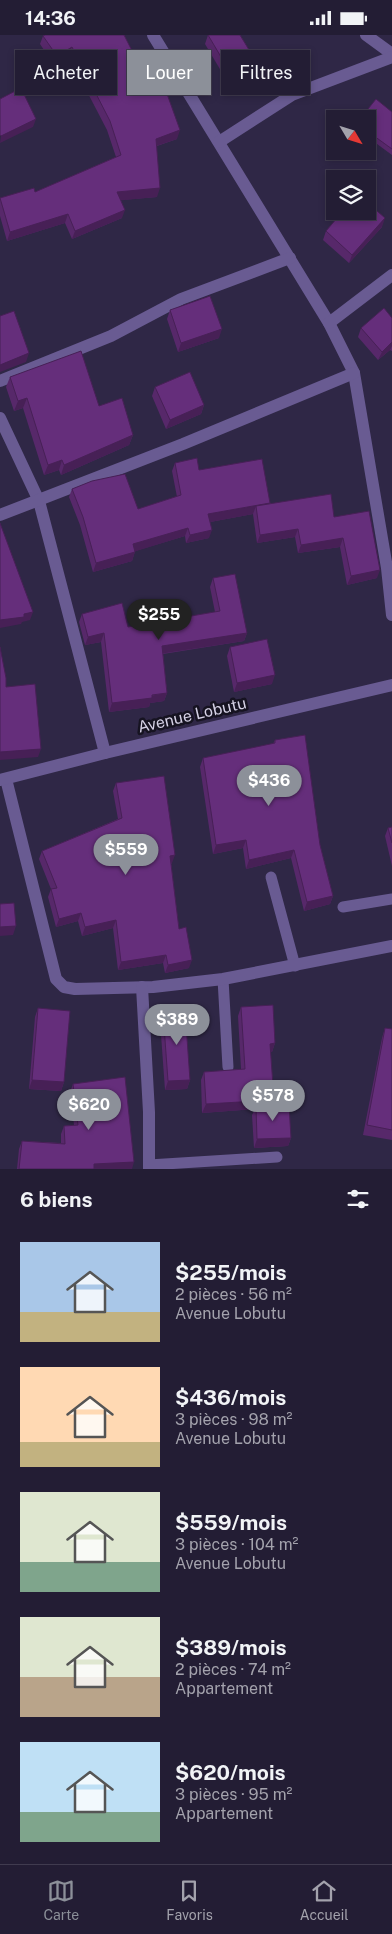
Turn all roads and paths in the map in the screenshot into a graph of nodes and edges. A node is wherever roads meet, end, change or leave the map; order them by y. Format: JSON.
{"nodes":[{"id":1,"x":153,"y":35,"type":"edge"},
{"id":2,"x":366,"y":35,"type":"edge"},
{"id":3,"x":392,"y":55,"type":"edge"},
{"id":4,"x":220,"y":142,"type":"junction"},
{"id":5,"x":290,"y":258,"type":"junction"},
{"id":6,"x":392,"y":275,"type":"edge"},
{"id":7,"x":329,"y":323,"type":"junction"},
{"id":8,"x":354,"y":373,"type":"junction"},
{"id":9,"x":0,"y":381,"type":"edge"},
{"id":10,"x":0,"y":418,"type":"edge"},
{"id":11,"x":39,"y":501,"type":"junction"},
{"id":12,"x":0,"y":515,"type":"edge"},
{"id":13,"x":392,"y":615,"type":"edge"},
{"id":14,"x":392,"y":685,"type":"edge"},
{"id":15,"x":105,"y":753,"type":"junction"},
{"id":16,"x":3,"y":779,"type":"edge"},
{"id":17,"x":271,"y":877,"type":"dead end"},
{"id":18,"x":392,"y":899,"type":"edge"},
{"id":19,"x":343,"y":907,"type":"dead end"},
{"id":20,"x":392,"y":946,"type":"edge"},
{"id":21,"x":295,"y":966,"type":"junction"},
{"id":22,"x":222,"y":979,"type":"junction"},
{"id":23,"x":142,"y":987,"type":"junction"},
{"id":24,"x":228,"y":1067,"type":"dead end"},
{"id":25,"x":277,"y":1157,"type":"dead end"},
{"id":26,"x":149,"y":1167,"type":"edge"}],
"edges":[{"from":1,"to":4,"type":"street"},
{"from":2,"to":3,"type":"street"},
{"from":3,"to":4,"type":"street"},
{"from":4,"to":5,"type":"street"},
{"from":5,"to":7,"type":"street"},
{"from":5,"to":9,"type":"street"},
{"from":6,"to":7,"type":"street"},
{"from":7,"to":8,"type":"street"},
{"from":8,"to":11,"type":"street"},
{"from":8,"to":13,"type":"street"},
{"from":10,"to":11,"type":"street"},
{"from":11,"to":12,"type":"street"},
{"from":11,"to":15,"type":"street"},
{"from":14,"to":15,"type":"street","name":"Avenue Lobutu"},
{"from":15,"to":16,"type":"street","name":"Avenue Lobutu"},
{"from":16,"to":23,"type":"street"},
{"from":17,"to":21,"type":"lane"},
{"from":18,"to":19,"type":"lane"},
{"from":20,"to":21,"type":"street"},
{"from":21,"to":22,"type":"street"},
{"from":22,"to":23,"type":"street"},
{"from":22,"to":24,"type":"lane"},
{"from":23,"to":26,"type":"street"},
{"from":25,"to":26,"type":"lane"}]}
